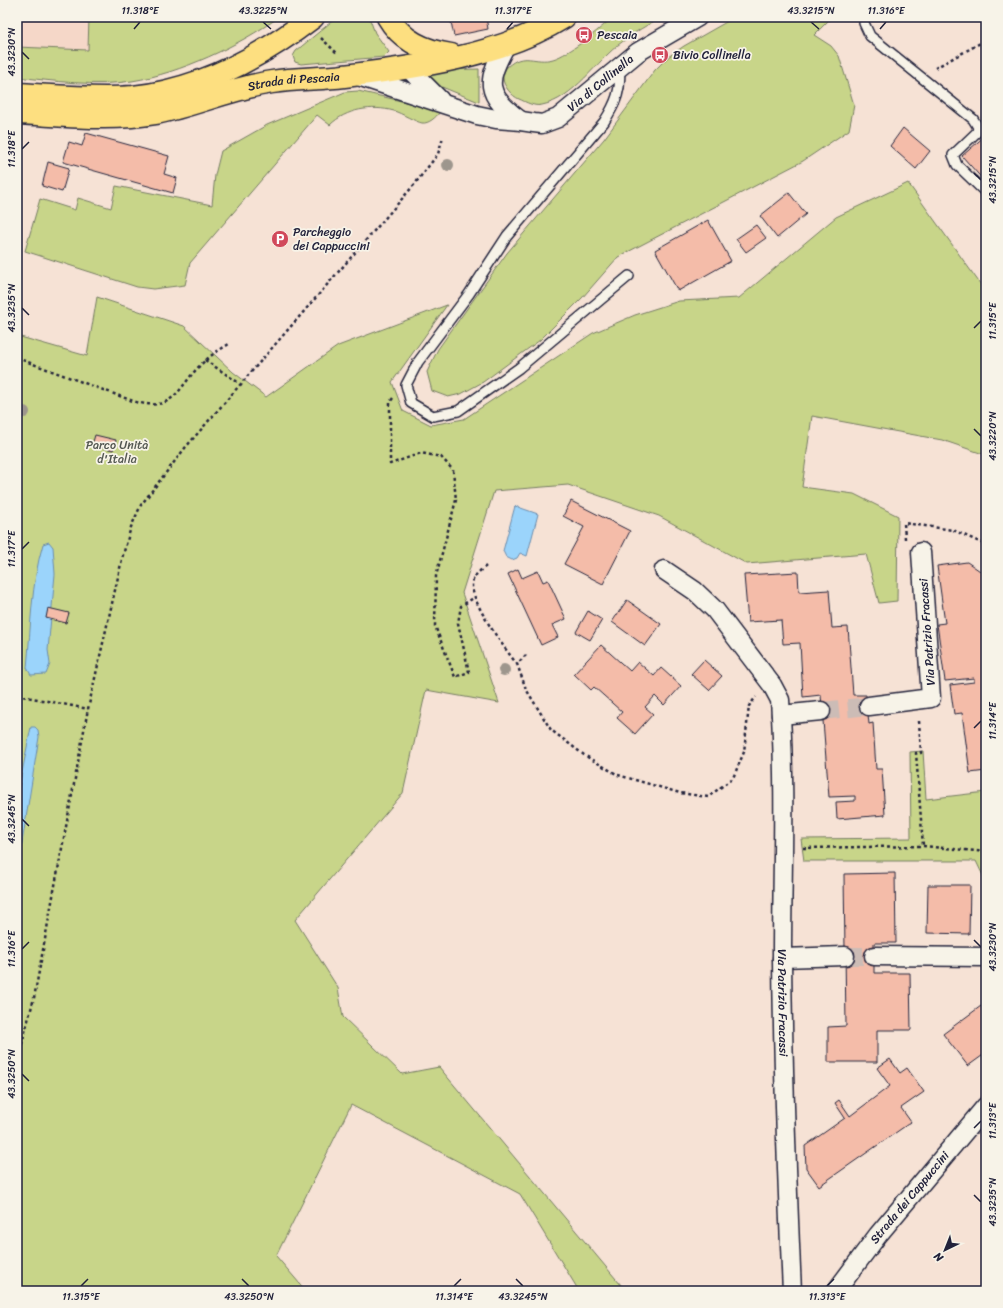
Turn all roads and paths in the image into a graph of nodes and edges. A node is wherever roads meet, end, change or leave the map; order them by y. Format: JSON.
{"nodes":[{"id":1,"x":380,"y":17,"type":"edge"},
{"id":2,"x":388,"y":17,"type":"edge"},
{"id":3,"x":564,"y":17,"type":"edge"},
{"id":4,"x":698,"y":17,"type":"edge"},
{"id":5,"x":864,"y":17,"type":"edge"},
{"id":6,"x":315,"y":25,"type":"edge"},
{"id":7,"x":986,"y":40,"type":"edge"},
{"id":8,"x":506,"y":45,"type":"junction"},
{"id":9,"x":338,"y":55,"type":"dead end"},
{"id":10,"x":460,"y":56,"type":"junction"},
{"id":11,"x":619,"y":66,"type":"junction"},
{"id":12,"x":407,"y":67,"type":"junction"},
{"id":13,"x":353,"y":75,"type":"junction"},
{"id":14,"x":918,"y":76,"type":"junction"},
{"id":15,"x":17,"y":94,"type":"edge"},
{"id":16,"x":443,"y":103,"type":"junction"},
{"id":17,"x":17,"y":113,"type":"edge"},
{"id":18,"x":521,"y":120,"type":"junction"},
{"id":19,"x":443,"y":137,"type":"dead end"},
{"id":20,"x":986,"y":193,"type":"edge"},
{"id":21,"x":629,"y":276,"type":"dead end"},
{"id":22,"x":229,"y":344,"type":"dead end"},
{"id":23,"x":17,"y":358,"type":"edge"},
{"id":24,"x":205,"y":360,"type":"junction"},
{"id":25,"x":242,"y":385,"type":"junction"},
{"id":26,"x":406,"y":385,"type":"junction"},
{"id":27,"x":921,"y":552,"type":"dead end"},
{"id":28,"x":486,"y":566,"type":"dead end"},
{"id":29,"x":664,"y":570,"type":"dead end"},
{"id":30,"x":475,"y":597,"type":"junction"},
{"id":31,"x":526,"y":654,"type":"dead end"},
{"id":32,"x":517,"y":664,"type":"junction"},
{"id":33,"x":772,"y":685,"type":"junction"},
{"id":34,"x":17,"y":695,"type":"edge"},
{"id":35,"x":869,"y":706,"type":"tunnel mouth"},
{"id":36,"x":88,"y":709,"type":"junction"},
{"id":37,"x":821,"y":710,"type":"tunnel mouth"},
{"id":38,"x":781,"y":715,"type":"junction"},
{"id":39,"x":919,"y":722,"type":"dead end"},
{"id":40,"x":923,"y":846,"type":"junction"},
{"id":41,"x":783,"y":848,"type":"junction"},
{"id":42,"x":984,"y":852,"type":"edge"},
{"id":43,"x":986,"y":856,"type":"edge"},
{"id":44,"x":845,"y":956,"type":"tunnel mouth"},
{"id":45,"x":874,"y":956,"type":"tunnel mouth"},
{"id":46,"x":782,"y":958,"type":"junction"},
{"id":47,"x":986,"y":958,"type":"edge"},
{"id":48,"x":17,"y":1062,"type":"edge"},
{"id":49,"x":986,"y":1106,"type":"edge"},
{"id":50,"x":792,"y":1291,"type":"edge"},
{"id":51,"x":836,"y":1291,"type":"edge"}],
"edges":[{"from":1,"to":12,"type":"main road"},
{"from":2,"to":10,"type":"main road"},
{"from":3,"to":8,"type":"main road","name":"Strada di Pescaia"},
{"from":4,"to":11,"type":"street","name":"Via di Collinella"},
{"from":5,"to":14,"type":"lane"},
{"from":6,"to":9,"type":"path"},
{"from":6,"to":15,"type":"main road"},
{"from":7,"to":14,"type":"path"},
{"from":8,"to":10,"type":"main road","name":"Strada di Pescaia"},
{"from":8,"to":18,"type":"street","name":"Via di Collinella"},
{"from":10,"to":12,"type":"main road","name":"Strada di Pescaia"},
{"from":11,"to":18,"type":"street","name":"Via di Collinella"},
{"from":11,"to":26,"type":"lane"},
{"from":12,"to":13,"type":"main road","name":"Strada di Pescaia"},
{"from":12,"to":16,"type":"street","name":"Via di Collinella"},
{"from":13,"to":16,"type":"street","name":"Via di Collinella"},
{"from":13,"to":17,"type":"main road","name":"Strada di Pescaia"},
{"from":14,"to":20,"type":"lane"},
{"from":16,"to":18,"type":"street","name":"Via di Collinella"},
{"from":19,"to":25,"type":"path"},
{"from":21,"to":26,"type":"lane"},
{"from":22,"to":24,"type":"path"},
{"from":23,"to":24,"type":"path"},
{"from":24,"to":25,"type":"path"},
{"from":25,"to":36,"type":"path"},
{"from":26,"to":30,"type":"path"},
{"from":27,"to":35,"type":"street","name":"Via Patrizio Fracassi"},
{"from":28,"to":30,"type":"path"},
{"from":29,"to":33,"type":"street","name":"Via Patrizio Fracassi"},
{"from":30,"to":32,"type":"path"},
{"from":31,"to":32,"type":"path"},
{"from":32,"to":33,"type":"path"},
{"from":33,"to":38,"type":"street","name":"Via Patrizio Fracassi"},
{"from":34,"to":36,"type":"path"},
{"from":36,"to":48,"type":"path"},
{"from":37,"to":38,"type":"street"},
{"from":38,"to":41,"type":"street","name":"Via Patrizio Fracassi"},
{"from":39,"to":40,"type":"path"},
{"from":40,"to":41,"type":"path"},
{"from":40,"to":42,"type":"path"},
{"from":41,"to":46,"type":"street","name":"Via Patrizio Fracassi"},
{"from":42,"to":43,"type":"path"},
{"from":44,"to":46,"type":"street"},
{"from":45,"to":47,"type":"street"},
{"from":46,"to":50,"type":"street","name":"Via Patrizio Fracassi"},
{"from":49,"to":51,"type":"street","name":"Strada dei Cappuccini"}]}
